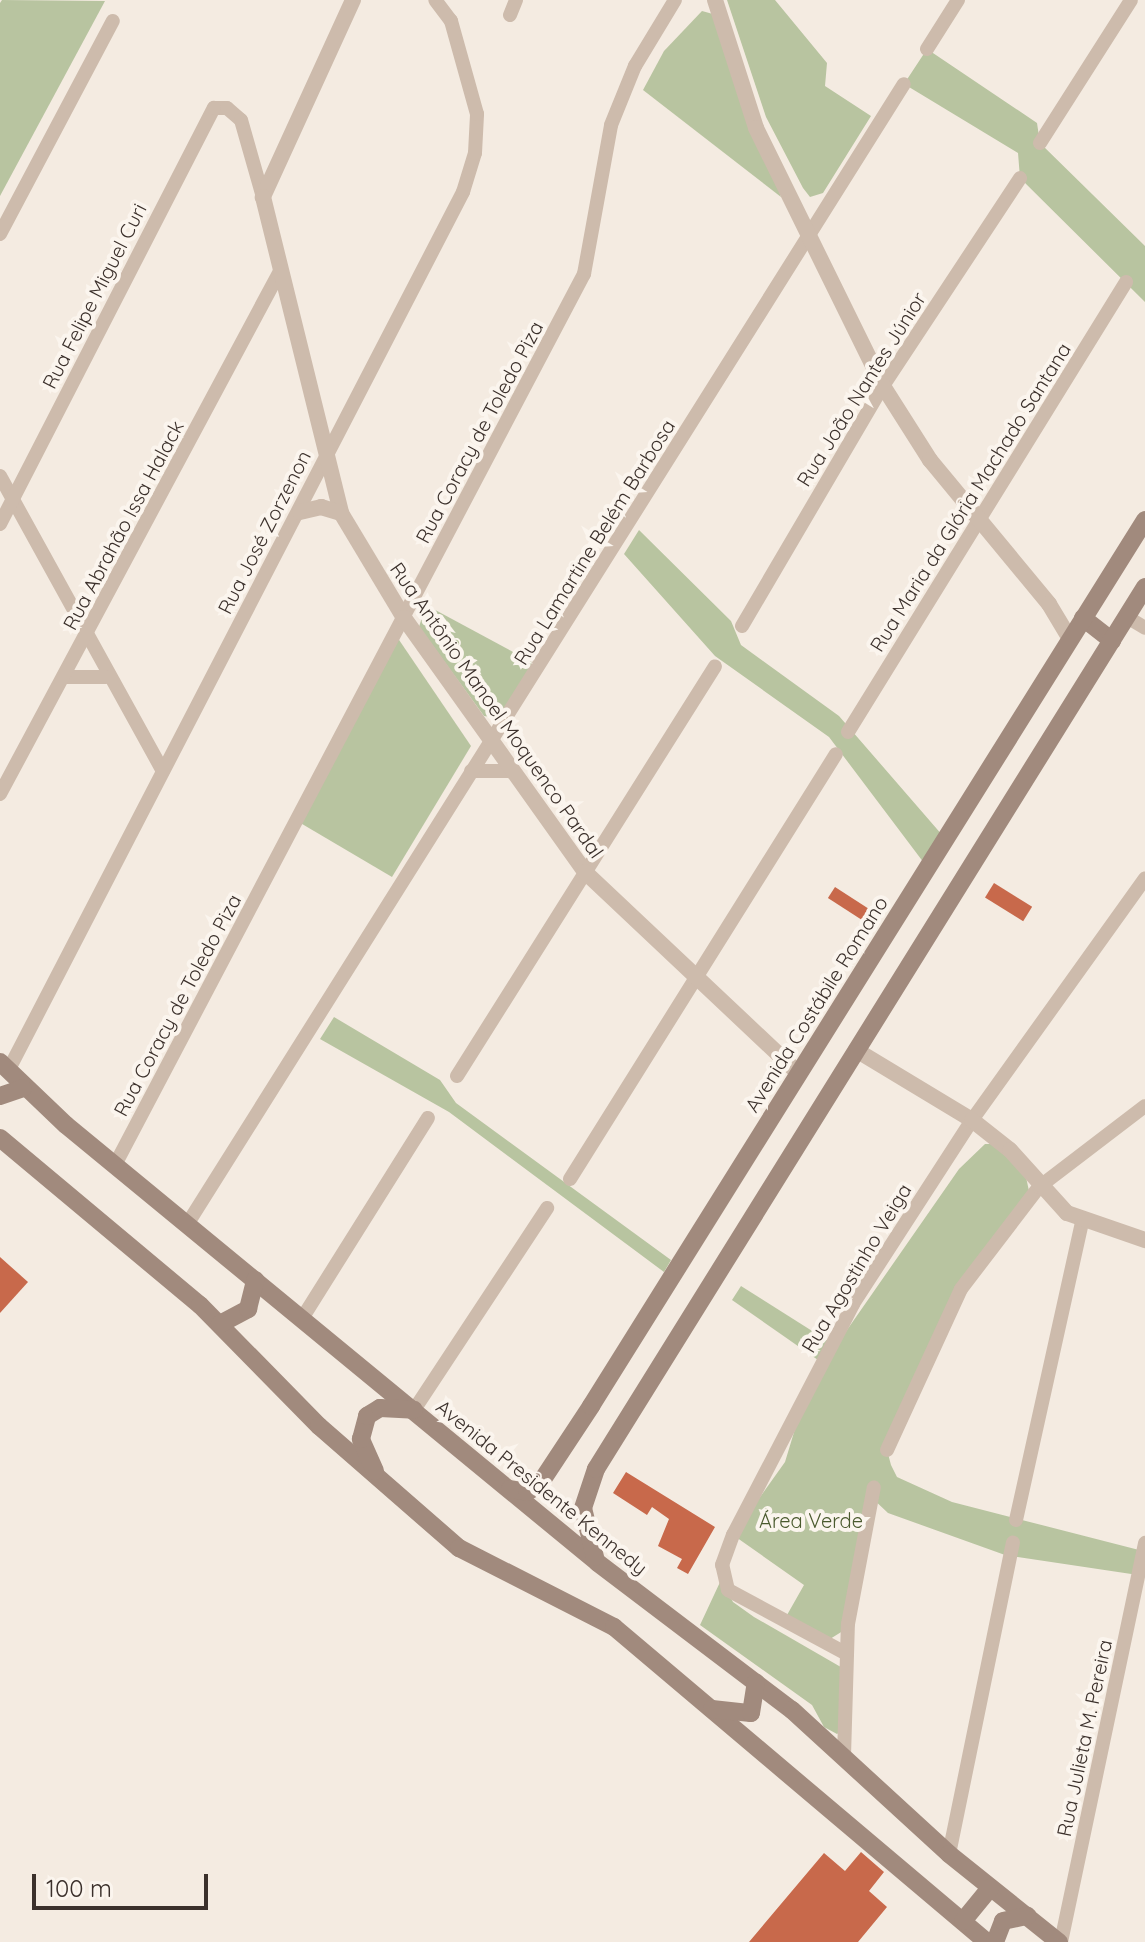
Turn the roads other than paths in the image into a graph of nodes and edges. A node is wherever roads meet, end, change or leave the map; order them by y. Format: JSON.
{"nodes":[{"id":1,"x":353,"y":0,"type":"edge"},
{"id":2,"x":435,"y":0,"type":"edge"},
{"id":3,"x":516,"y":0,"type":"edge"},
{"id":4,"x":675,"y":0,"type":"edge"},
{"id":5,"x":715,"y":0,"type":"edge"},
{"id":6,"x":958,"y":0,"type":"edge"},
{"id":7,"x":1131,"y":0,"type":"edge"},
{"id":8,"x":510,"y":15,"type":"dead end"},
{"id":9,"x":113,"y":21,"type":"dead end"},
{"id":10,"x":927,"y":49,"type":"dead end"},
{"id":11,"x":904,"y":84,"type":"dead end"},
{"id":12,"x":235,"y":112,"type":"joint"},
{"id":13,"x":1040,"y":143,"type":"dead end"},
{"id":14,"x":1020,"y":178,"type":"dead end"},
{"id":15,"x":263,"y":197,"type":"junction"},
{"id":16,"x":0,"y":234,"type":"edge"},
{"id":17,"x":806,"y":241,"type":"junction"},
{"id":18,"x":279,"y":273,"type":"junction"},
{"id":19,"x":1126,"y":282,"type":"dead end"},
{"id":20,"x":883,"y":386,"type":"junction"},
{"id":21,"x":326,"y":454,"type":"junction"},
{"id":22,"x":0,"y":476,"type":"edge"},
{"id":23,"x":12,"y":502,"type":"junction"},
{"id":24,"x":300,"y":512,"type":"junction"},
{"id":25,"x":341,"y":513,"type":"junction"},
{"id":26,"x":1145,"y":520,"type":"edge"},
{"id":27,"x":978,"y":521,"type":"junction"},
{"id":28,"x":0,"y":524,"type":"edge"},
{"id":29,"x":1145,"y":587,"type":"edge"},
{"id":30,"x":1049,"y":604,"type":"junction"},
{"id":31,"x":1127,"y":617,"type":"junction"},
{"id":32,"x":404,"y":618,"type":"junction"},
{"id":33,"x":1083,"y":618,"type":"junction"},
{"id":34,"x":742,"y":626,"type":"dead end"},
{"id":35,"x":1145,"y":628,"type":"edge"},
{"id":36,"x":86,"y":639,"type":"junction"},
{"id":37,"x":1070,"y":639,"type":"junction"},
{"id":38,"x":1112,"y":641,"type":"junction"},
{"id":39,"x":715,"y":666,"type":"dead end"},
{"id":40,"x":65,"y":677,"type":"junction"},
{"id":41,"x":106,"y":677,"type":"junction"},
{"id":42,"x":848,"y":732,"type":"dead end"},
{"id":43,"x":491,"y":740,"type":"junction"},
{"id":44,"x":836,"y":754,"type":"dead end"},
{"id":45,"x":163,"y":771,"type":"junction"},
{"id":46,"x":471,"y":771,"type":"junction"},
{"id":47,"x":513,"y":771,"type":"junction"},
{"id":48,"x":0,"y":794,"type":"edge"},
{"id":49,"x":937,"y":856,"type":"junction"},
{"id":50,"x":585,"y":872,"type":"junction"},
{"id":51,"x":966,"y":874,"type":"junction"},
{"id":52,"x":1145,"y":878,"type":"edge"},
{"id":53,"x":694,"y":978,"type":"junction"},
{"id":54,"x":856,"y":1050,"type":"junction"},
{"id":55,"x":4,"y":1066,"type":"edge"},
{"id":56,"x":797,"y":1072,"type":"junction"},
{"id":57,"x":457,"y":1076,"type":"dead end"},
{"id":58,"x":23,"y":1088,"type":"junction"},
{"id":59,"x":0,"y":1096,"type":"edge"},
{"id":60,"x":1145,"y":1106,"type":"edge"},
{"id":61,"x":428,"y":1118,"type":"dead end"},
{"id":62,"x":972,"y":1120,"type":"junction"},
{"id":63,"x":0,"y":1138,"type":"edge"},
{"id":64,"x":116,"y":1163,"type":"junction"},
{"id":65,"x":570,"y":1179,"type":"dead end"},
{"id":66,"x":1039,"y":1187,"type":"junction"},
{"id":67,"x":547,"y":1208,"type":"dead end"},
{"id":68,"x":188,"y":1223,"type":"junction"},
{"id":69,"x":1082,"y":1223,"type":"junction"},
{"id":70,"x":1145,"y":1240,"type":"edge"},
{"id":71,"x":680,"y":1267,"type":"junction"},
{"id":72,"x":255,"y":1280,"type":"junction"},
{"id":73,"x":707,"y":1289,"type":"junction"},
{"id":74,"x":303,"y":1317,"type":"junction"},
{"id":75,"x":220,"y":1324,"type":"junction"},
{"id":76,"x":414,"y":1410,"type":"junction"},
{"id":77,"x":887,"y":1450,"type":"dead end"},
{"id":78,"x":375,"y":1473,"type":"junction"},
{"id":79,"x":874,"y":1487,"type":"dead end"},
{"id":80,"x":510,"y":1489,"type":"junction"},
{"id":81,"x":1016,"y":1520,"type":"dead end"},
{"id":82,"x":1013,"y":1543,"type":"dead end"},
{"id":83,"x":1145,"y":1543,"type":"edge"},
{"id":84,"x":598,"y":1563,"type":"junction"},
{"id":85,"x":847,"y":1654,"type":"junction"},
{"id":86,"x":756,"y":1682,"type":"junction"},
{"id":87,"x":710,"y":1708,"type":"junction"},
{"id":88,"x":844,"y":1756,"type":"junction"},
{"id":89,"x":949,"y":1854,"type":"junction"},
{"id":90,"x":990,"y":1888,"type":"junction"},
{"id":91,"x":1027,"y":1916,"type":"junction"},
{"id":92,"x":963,"y":1921,"type":"junction"},
{"id":93,"x":987,"y":1942,"type":"edge"},
{"id":94,"x":995,"y":1942,"type":"edge"},
{"id":95,"x":1060,"y":1942,"type":"edge"}],
"edges":[{"from":1,"to":15,"type":"street"},
{"from":2,"to":21,"type":"street","name":"Rua José Zorzenon"},
{"from":3,"to":8,"type":"street"},
{"from":4,"to":32,"type":"street","name":"Rua Coracy de Toledo Piza"},
{"from":5,"to":17,"type":"street"},
{"from":6,"to":10,"type":"street"},
{"from":7,"to":13,"type":"street"},
{"from":9,"to":16,"type":"street"},
{"from":11,"to":17,"type":"street","name":"Rua Lamartine Belém Barbosa"},
{"from":12,"to":15,"type":"street","name":"Rua Antônio Manoel Moquenco Pardal"},
{"from":12,"to":23,"type":"street","name":"Rua Felipe Miguel Curi"},
{"from":14,"to":20,"type":"street","name":"Rua João Nantes Júnior"},
{"from":15,"to":18,"type":"street","name":"Rua Antônio Manoel Moquenco Pardal"},
{"from":17,"to":20,"type":"street"},
{"from":17,"to":43,"type":"street","name":"Rua Lamartine Belém Barbosa"},
{"from":18,"to":21,"type":"street","name":"Rua Antônio Manoel Moquenco Pardal"},
{"from":18,"to":36,"type":"street","name":"Rua Abrahão Issa Halack"},
{"from":19,"to":27,"type":"street","name":"Rua Maria da Glória Machado Santana"},
{"from":20,"to":27,"type":"street"},
{"from":20,"to":34,"type":"street","name":"Rua João Nantes Júnior"},
{"from":21,"to":24,"type":"street","name":"Rua José Zorzenon"},
{"from":21,"to":25,"type":"street","name":"Rua Antônio Manoel Moquenco Pardal"},
{"from":22,"to":23,"type":"street"},
{"from":23,"to":28,"type":"street","name":"Rua Felipe Miguel Curi"},
{"from":23,"to":36,"type":"street"},
{"from":24,"to":25,"type":"street"},
{"from":24,"to":45,"type":"street","name":"Rua José Zorzenon"},
{"from":25,"to":32,"type":"street","name":"Rua Antônio Manoel Moquenco Pardal"},
{"from":26,"to":33,"type":"main road","name":"Avenida Costábile Romano"},
{"from":27,"to":30,"type":"street"},
{"from":27,"to":42,"type":"street","name":"Rua Maria da Glória Machado Santana"},
{"from":29,"to":31,"type":"main road"},
{"from":30,"to":33,"type":"street"},
{"from":30,"to":37,"type":"street"},
{"from":31,"to":35,"type":"street"},
{"from":31,"to":38,"type":"main road"},
{"from":32,"to":43,"type":"street","name":"Rua Antônio Manoel Moquenco Pardal"},
{"from":32,"to":64,"type":"street","name":"Rua Coracy de Toledo Piza"},
{"from":33,"to":37,"type":"main road","name":"Avenida Costábile Romano"},
{"from":33,"to":38,"type":"main road"},
{"from":36,"to":40,"type":"street","name":"Rua Abrahão Issa Halack"},
{"from":36,"to":41,"type":"street"},
{"from":37,"to":49,"type":"main road","name":"Avenida Costábile Romano"},
{"from":38,"to":51,"type":"main road"},
{"from":39,"to":50,"type":"street"},
{"from":40,"to":41,"type":"street"},
{"from":40,"to":48,"type":"street","name":"Rua Abrahão Issa Halack"},
{"from":41,"to":45,"type":"street"},
{"from":43,"to":46,"type":"street","name":"Rua Lamartine Belém Barbosa"},
{"from":43,"to":47,"type":"street","name":"Rua Antônio Manoel Moquenco Pardal"},
{"from":44,"to":53,"type":"street"},
{"from":45,"to":55,"type":"street","name":"Rua José Zorzenon"},
{"from":46,"to":47,"type":"street"},
{"from":46,"to":68,"type":"street","name":"Rua Lamartine Belém Barbosa"},
{"from":47,"to":50,"type":"street","name":"Rua Antônio Manoel Moquenco Pardal"},
{"from":49,"to":51,"type":"main road"},
{"from":49,"to":56,"type":"main road","name":"Avenida Costábile Romano"},
{"from":50,"to":53,"type":"street","name":"Rua Antônio Manoel Moquenco Pardal"},
{"from":50,"to":57,"type":"street"},
{"from":51,"to":54,"type":"main road"},
{"from":52,"to":62,"type":"street","name":"Rua Agostinho Veiga"},
{"from":53,"to":56,"type":"street","name":"Rua Antônio Manoel Moquenco Pardal"},
{"from":53,"to":65,"type":"street"},
{"from":54,"to":62,"type":"street"},
{"from":54,"to":73,"type":"main road"},
{"from":55,"to":58,"type":"main road","name":"Avenida Presidente Kennedy"},
{"from":56,"to":71,"type":"main road","name":"Avenida Costábile Romano"},
{"from":58,"to":59,"type":"main road"},
{"from":58,"to":64,"type":"main road","name":"Avenida Presidente Kennedy"},
{"from":60,"to":66,"type":"street"},
{"from":61,"to":74,"type":"street"},
{"from":62,"to":66,"type":"street"},
{"from":62,"to":85,"type":"street","name":"Rua Agostinho Veiga"},
{"from":63,"to":75,"type":"main road"},
{"from":64,"to":68,"type":"main road","name":"Avenida Presidente Kennedy"},
{"from":66,"to":69,"type":"street"},
{"from":66,"to":77,"type":"street"},
{"from":67,"to":76,"type":"street"},
{"from":68,"to":72,"type":"main road","name":"Avenida Presidente Kennedy"},
{"from":69,"to":70,"type":"street"},
{"from":69,"to":81,"type":"street"},
{"from":71,"to":73,"type":"main road"},
{"from":71,"to":80,"type":"main road","name":"Avenida Costábile Romano"},
{"from":72,"to":74,"type":"main road","name":"Avenida Presidente Kennedy"},
{"from":72,"to":75,"type":"main road"},
{"from":73,"to":84,"type":"main road"},
{"from":74,"to":76,"type":"main road","name":"Avenida Presidente Kennedy"},
{"from":75,"to":78,"type":"main road"},
{"from":76,"to":78,"type":"main road"},
{"from":76,"to":80,"type":"main road","name":"Avenida Presidente Kennedy"},
{"from":78,"to":87,"type":"main road"},
{"from":79,"to":85,"type":"street"},
{"from":80,"to":84,"type":"main road","name":"Avenida Presidente Kennedy"},
{"from":82,"to":89,"type":"street"},
{"from":83,"to":95,"type":"street","name":"Rua Julieta M. Pereira"},
{"from":84,"to":86,"type":"main road","name":"Avenida Presidente Kennedy"},
{"from":85,"to":88,"type":"street"},
{"from":86,"to":87,"type":"main road"},
{"from":86,"to":88,"type":"main road","name":"Avenida Presidente Kennedy"},
{"from":87,"to":92,"type":"main road"},
{"from":88,"to":89,"type":"main road","name":"Avenida Presidente Kennedy"},
{"from":89,"to":90,"type":"main road","name":"Avenida Presidente Kennedy"},
{"from":90,"to":91,"type":"main road","name":"Avenida Presidente Kennedy"},
{"from":90,"to":92,"type":"main road"},
{"from":91,"to":94,"type":"main road"},
{"from":91,"to":95,"type":"main road","name":"Avenida Presidente Kennedy"},
{"from":92,"to":93,"type":"main road"}]}
